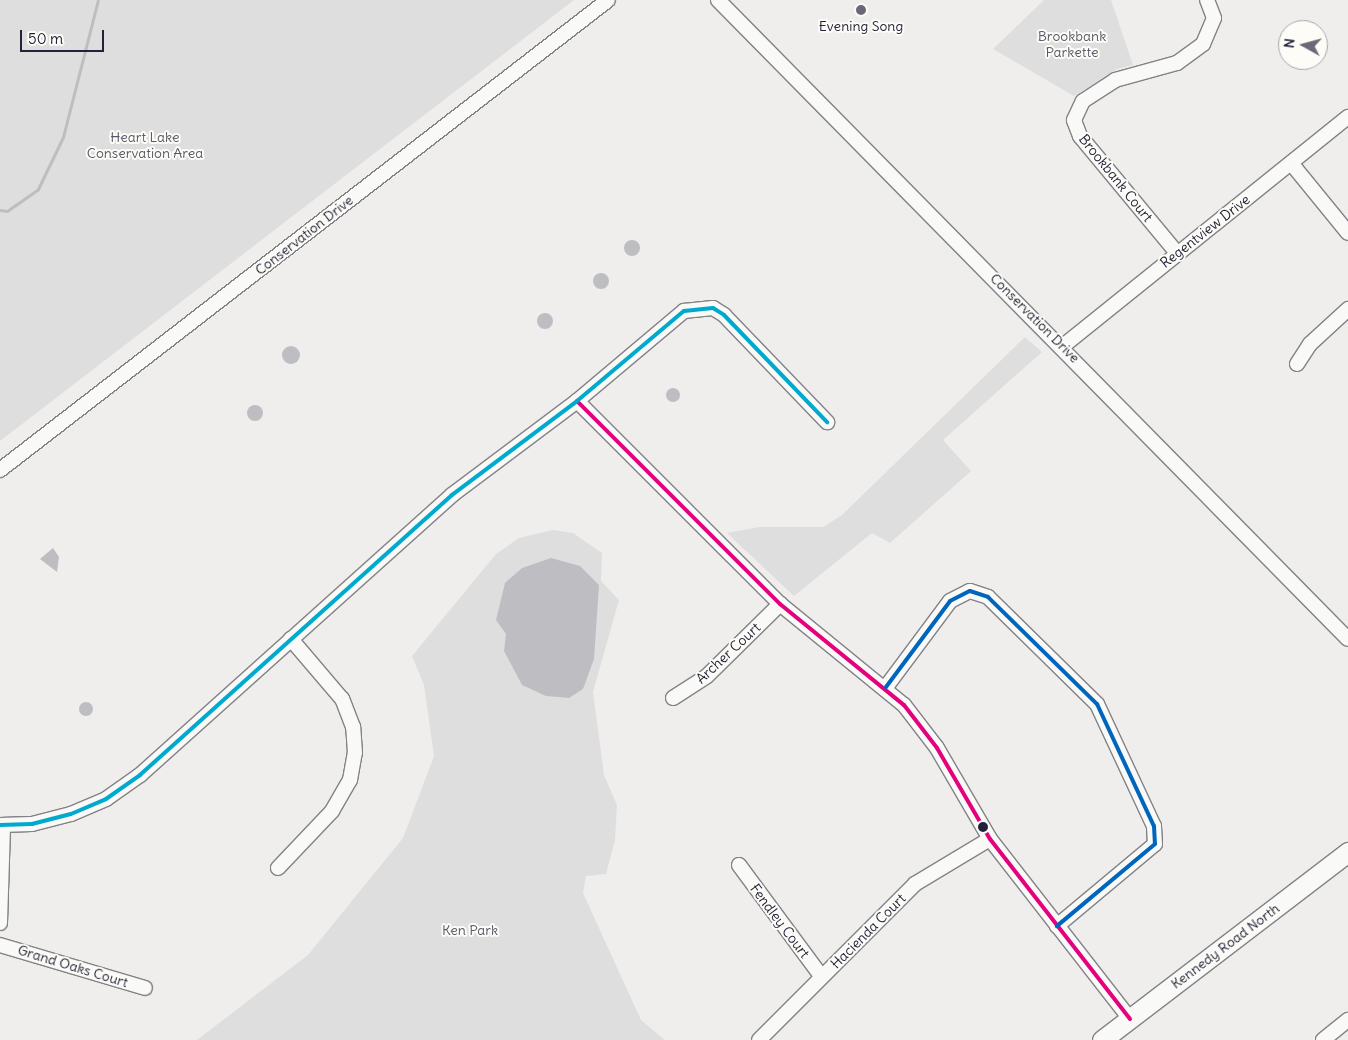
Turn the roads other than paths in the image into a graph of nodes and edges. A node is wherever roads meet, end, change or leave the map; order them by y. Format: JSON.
{"nodes":[{"id":1,"x":608,"y":0,"type":"edge"},
{"id":2,"x":718,"y":0,"type":"edge"},
{"id":3,"x":1207,"y":0,"type":"edge"},
{"id":4,"x":1348,"y":117,"type":"edge"},
{"id":5,"x":1291,"y":163,"type":"junction"},
{"id":6,"x":1348,"y":233,"type":"edge"},
{"id":7,"x":1176,"y":253,"type":"junction"},
{"id":8,"x":1348,"y":309,"type":"edge"},
{"id":9,"x":1063,"y":346,"type":"junction"},
{"id":10,"x":1297,"y":364,"type":"dead end"},
{"id":11,"x":577,"y":401,"type":"junction"},
{"id":12,"x":828,"y":422,"type":"dead end"},
{"id":13,"x":0,"y":470,"type":"edge"},
{"id":14,"x":780,"y":604,"type":"junction"},
{"id":15,"x":1348,"y":638,"type":"edge"},
{"id":16,"x":291,"y":639,"type":"junction"},
{"id":17,"x":886,"y":687,"type":"junction"},
{"id":18,"x":674,"y":698,"type":"dead end"},
{"id":19,"x":2,"y":825,"type":"edge"},
{"id":20,"x":990,"y":839,"type":"junction"},
{"id":21,"x":1348,"y":852,"type":"edge"},
{"id":22,"x":739,"y":865,"type":"dead end"},
{"id":23,"x":278,"y":868,"type":"dead end"},
{"id":24,"x":0,"y":923,"type":"edge"},
{"id":25,"x":1057,"y":926,"type":"junction"},
{"id":26,"x":0,"y":944,"type":"edge"},
{"id":27,"x":822,"y":977,"type":"junction"},
{"id":28,"x":145,"y":988,"type":"dead end"},
{"id":29,"x":1130,"y":1019,"type":"junction"},
{"id":30,"x":1348,"y":1020,"type":"edge"},
{"id":31,"x":765,"y":1038,"type":"edge"},
{"id":32,"x":1102,"y":1040,"type":"edge"},
{"id":33,"x":1322,"y":1040,"type":"edge"}],
"edges":[{"from":1,"to":13,"type":"street","name":"Conservation Drive"},
{"from":2,"to":9,"type":"street","name":"Conservation Drive"},
{"from":3,"to":7,"type":"street","name":"Brookbank Court"},
{"from":4,"to":5,"type":"street","name":"Regentview Drive"},
{"from":5,"to":6,"type":"street"},
{"from":5,"to":7,"type":"street","name":"Regentview Drive"},
{"from":7,"to":9,"type":"street","name":"Regentview Drive"},
{"from":8,"to":10,"type":"street"},
{"from":9,"to":15,"type":"street","name":"Conservation Drive"},
{"from":11,"to":12,"type":"street"},
{"from":11,"to":14,"type":"street"},
{"from":11,"to":16,"type":"street"},
{"from":14,"to":17,"type":"street"},
{"from":14,"to":18,"type":"street","name":"Archer Court"},
{"from":16,"to":19,"type":"street"},
{"from":16,"to":23,"type":"street"},
{"from":17,"to":20,"type":"street"},
{"from":17,"to":25,"type":"street"},
{"from":19,"to":24,"type":"street"},
{"from":20,"to":25,"type":"street"},
{"from":20,"to":27,"type":"street","name":"Hacienda Court"},
{"from":21,"to":29,"type":"main road","name":"Kennedy Road North"},
{"from":22,"to":27,"type":"street","name":"Fendley Court"},
{"from":25,"to":29,"type":"street"},
{"from":26,"to":28,"type":"street","name":"Grand Oaks Court"},
{"from":27,"to":31,"type":"street","name":"Hacienda Court"},
{"from":29,"to":32,"type":"main road","name":"Kennedy Road North"},
{"from":30,"to":33,"type":"street"}]}
